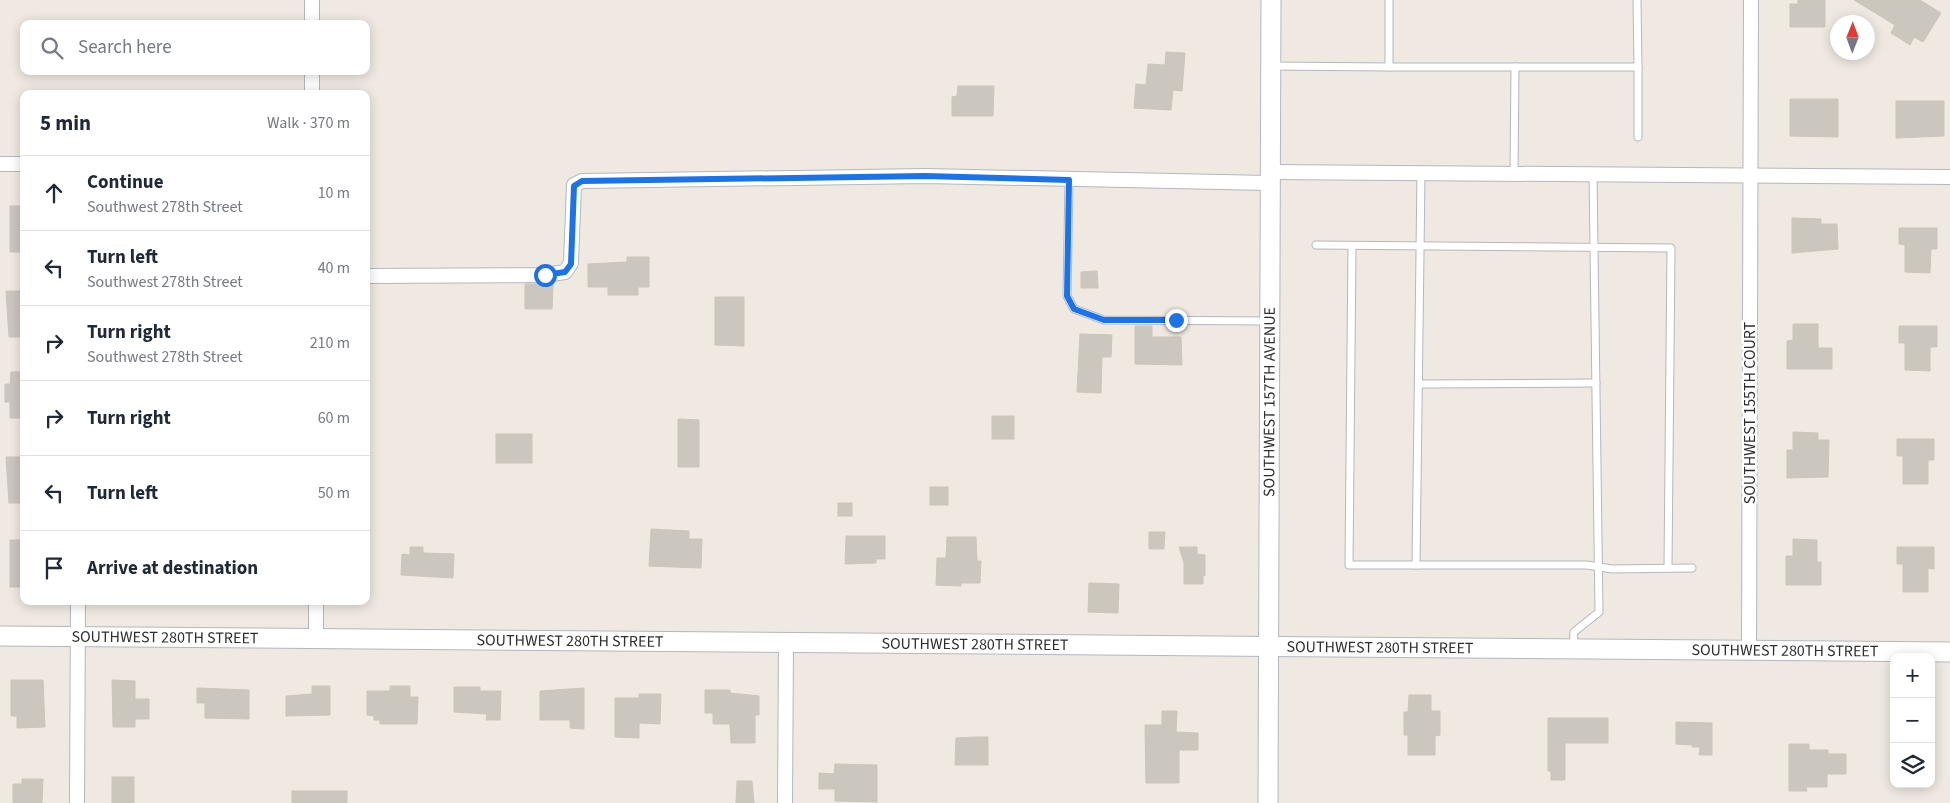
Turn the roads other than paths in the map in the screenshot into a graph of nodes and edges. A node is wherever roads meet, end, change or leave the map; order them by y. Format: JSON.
{"nodes":[{"id":1,"x":312,"y":0,"type":"edge"},
{"id":2,"x":1271,"y":0,"type":"edge"},
{"id":3,"x":1390,"y":0,"type":"edge"},
{"id":4,"x":1637,"y":0,"type":"edge"},
{"id":5,"x":1750,"y":0,"type":"edge"},
{"id":6,"x":312,"y":20,"type":"edge"},
{"id":7,"x":1270,"y":66,"type":"junction"},
{"id":8,"x":1389,"y":67,"type":"junction"},
{"id":9,"x":1514,"y":67,"type":"junction"},
{"id":10,"x":1638,"y":67,"type":"junction"},
{"id":11,"x":312,"y":75,"type":"edge"},
{"id":12,"x":312,"y":90,"type":"edge"},
{"id":13,"x":1638,"y":137,"type":"dead end"},
{"id":14,"x":0,"y":164,"type":"edge"},
{"id":15,"x":20,"y":164,"type":"edge"},
{"id":16,"x":1421,"y":174,"type":"junction"},
{"id":17,"x":1514,"y":174,"type":"junction"},
{"id":18,"x":1594,"y":175,"type":"junction"},
{"id":19,"x":1751,"y":176,"type":"junction"},
{"id":20,"x":1950,"y":177,"type":"edge"},
{"id":21,"x":1269,"y":178,"type":"junction"},
{"id":22,"x":1069,"y":180,"type":"junction"},
{"id":23,"x":1316,"y":245,"type":"dead end"},
{"id":24,"x":1352,"y":246,"type":"junction"},
{"id":25,"x":1421,"y":247,"type":"junction"},
{"id":26,"x":1593,"y":248,"type":"junction"},
{"id":27,"x":370,"y":276,"type":"edge"},
{"id":28,"x":1269,"y":321,"type":"junction"},
{"id":29,"x":1419,"y":384,"type":"junction"},
{"id":30,"x":1596,"y":384,"type":"junction"},
{"id":31,"x":1416,"y":565,"type":"junction"},
{"id":32,"x":1598,"y":566,"type":"junction"},
{"id":33,"x":1668,"y":568,"type":"junction"},
{"id":34,"x":1692,"y":568,"type":"dead end"},
{"id":35,"x":78,"y":605,"type":"edge"},
{"id":36,"x":316,"y":605,"type":"edge"},
{"id":37,"x":0,"y":636,"type":"edge"},
{"id":38,"x":78,"y":636,"type":"junction"},
{"id":39,"x":316,"y":638,"type":"junction"},
{"id":40,"x":786,"y":644,"type":"junction"},
{"id":41,"x":1268,"y":647,"type":"junction"},
{"id":42,"x":1573,"y":648,"type":"junction"},
{"id":43,"x":1749,"y":650,"type":"junction"},
{"id":44,"x":1950,"y":652,"type":"edge"},
{"id":45,"x":77,"y":803,"type":"edge"},
{"id":46,"x":785,"y":803,"type":"edge"},
{"id":47,"x":1268,"y":803,"type":"edge"}],
"edges":[{"from":1,"to":6,"type":"street"},
{"from":2,"to":7,"type":"street","name":"SOUTHWEST 157TH AVENUE"},
{"from":3,"to":8,"type":"lane"},
{"from":4,"to":10,"type":"lane"},
{"from":5,"to":19,"type":"street","name":"SOUTHWEST 155TH COURT"},
{"from":7,"to":8,"type":"lane"},
{"from":7,"to":21,"type":"street","name":"SOUTHWEST 157TH AVENUE"},
{"from":8,"to":9,"type":"lane"},
{"from":9,"to":10,"type":"lane"},
{"from":9,"to":17,"type":"lane"},
{"from":10,"to":13,"type":"lane"},
{"from":11,"to":12,"type":"street"},
{"from":14,"to":15,"type":"street"},
{"from":16,"to":17,"type":"street"},
{"from":16,"to":21,"type":"street"},
{"from":16,"to":25,"type":"lane"},
{"from":17,"to":18,"type":"street"},
{"from":18,"to":19,"type":"street"},
{"from":18,"to":26,"type":"lane"},
{"from":19,"to":20,"type":"street"},
{"from":19,"to":43,"type":"street","name":"SOUTHWEST 155TH COURT"},
{"from":21,"to":22,"type":"street"},
{"from":21,"to":28,"type":"street","name":"SOUTHWEST 157TH AVENUE"},
{"from":22,"to":27,"type":"street"},
{"from":22,"to":28,"type":"lane"},
{"from":23,"to":24,"type":"lane"},
{"from":24,"to":25,"type":"lane"},
{"from":24,"to":31,"type":"lane"},
{"from":25,"to":26,"type":"lane"},
{"from":25,"to":29,"type":"lane"},
{"from":26,"to":30,"type":"lane"},
{"from":26,"to":33,"type":"lane"},
{"from":28,"to":41,"type":"street","name":"SOUTHWEST 157TH AVENUE"},
{"from":29,"to":30,"type":"lane"},
{"from":29,"to":31,"type":"lane"},
{"from":30,"to":32,"type":"lane"},
{"from":31,"to":32,"type":"lane"},
{"from":32,"to":33,"type":"lane"},
{"from":32,"to":42,"type":"lane"},
{"from":33,"to":34,"type":"lane"},
{"from":35,"to":38,"type":"street"},
{"from":36,"to":39,"type":"street"},
{"from":37,"to":38,"type":"street","name":"SOUTHWEST 280TH STREET"},
{"from":38,"to":39,"type":"street","name":"SOUTHWEST 280TH STREET"},
{"from":38,"to":45,"type":"street"},
{"from":39,"to":40,"type":"street","name":"SOUTHWEST 280TH STREET"},
{"from":40,"to":41,"type":"street","name":"SOUTHWEST 280TH STREET"},
{"from":40,"to":46,"type":"street"},
{"from":41,"to":42,"type":"street","name":"SOUTHWEST 280TH STREET"},
{"from":41,"to":47,"type":"street","name":"SOUTHWEST 157TH AVENUE"},
{"from":42,"to":43,"type":"street","name":"SOUTHWEST 280TH STREET"},
{"from":43,"to":44,"type":"street","name":"SOUTHWEST 280TH STREET"}]}
